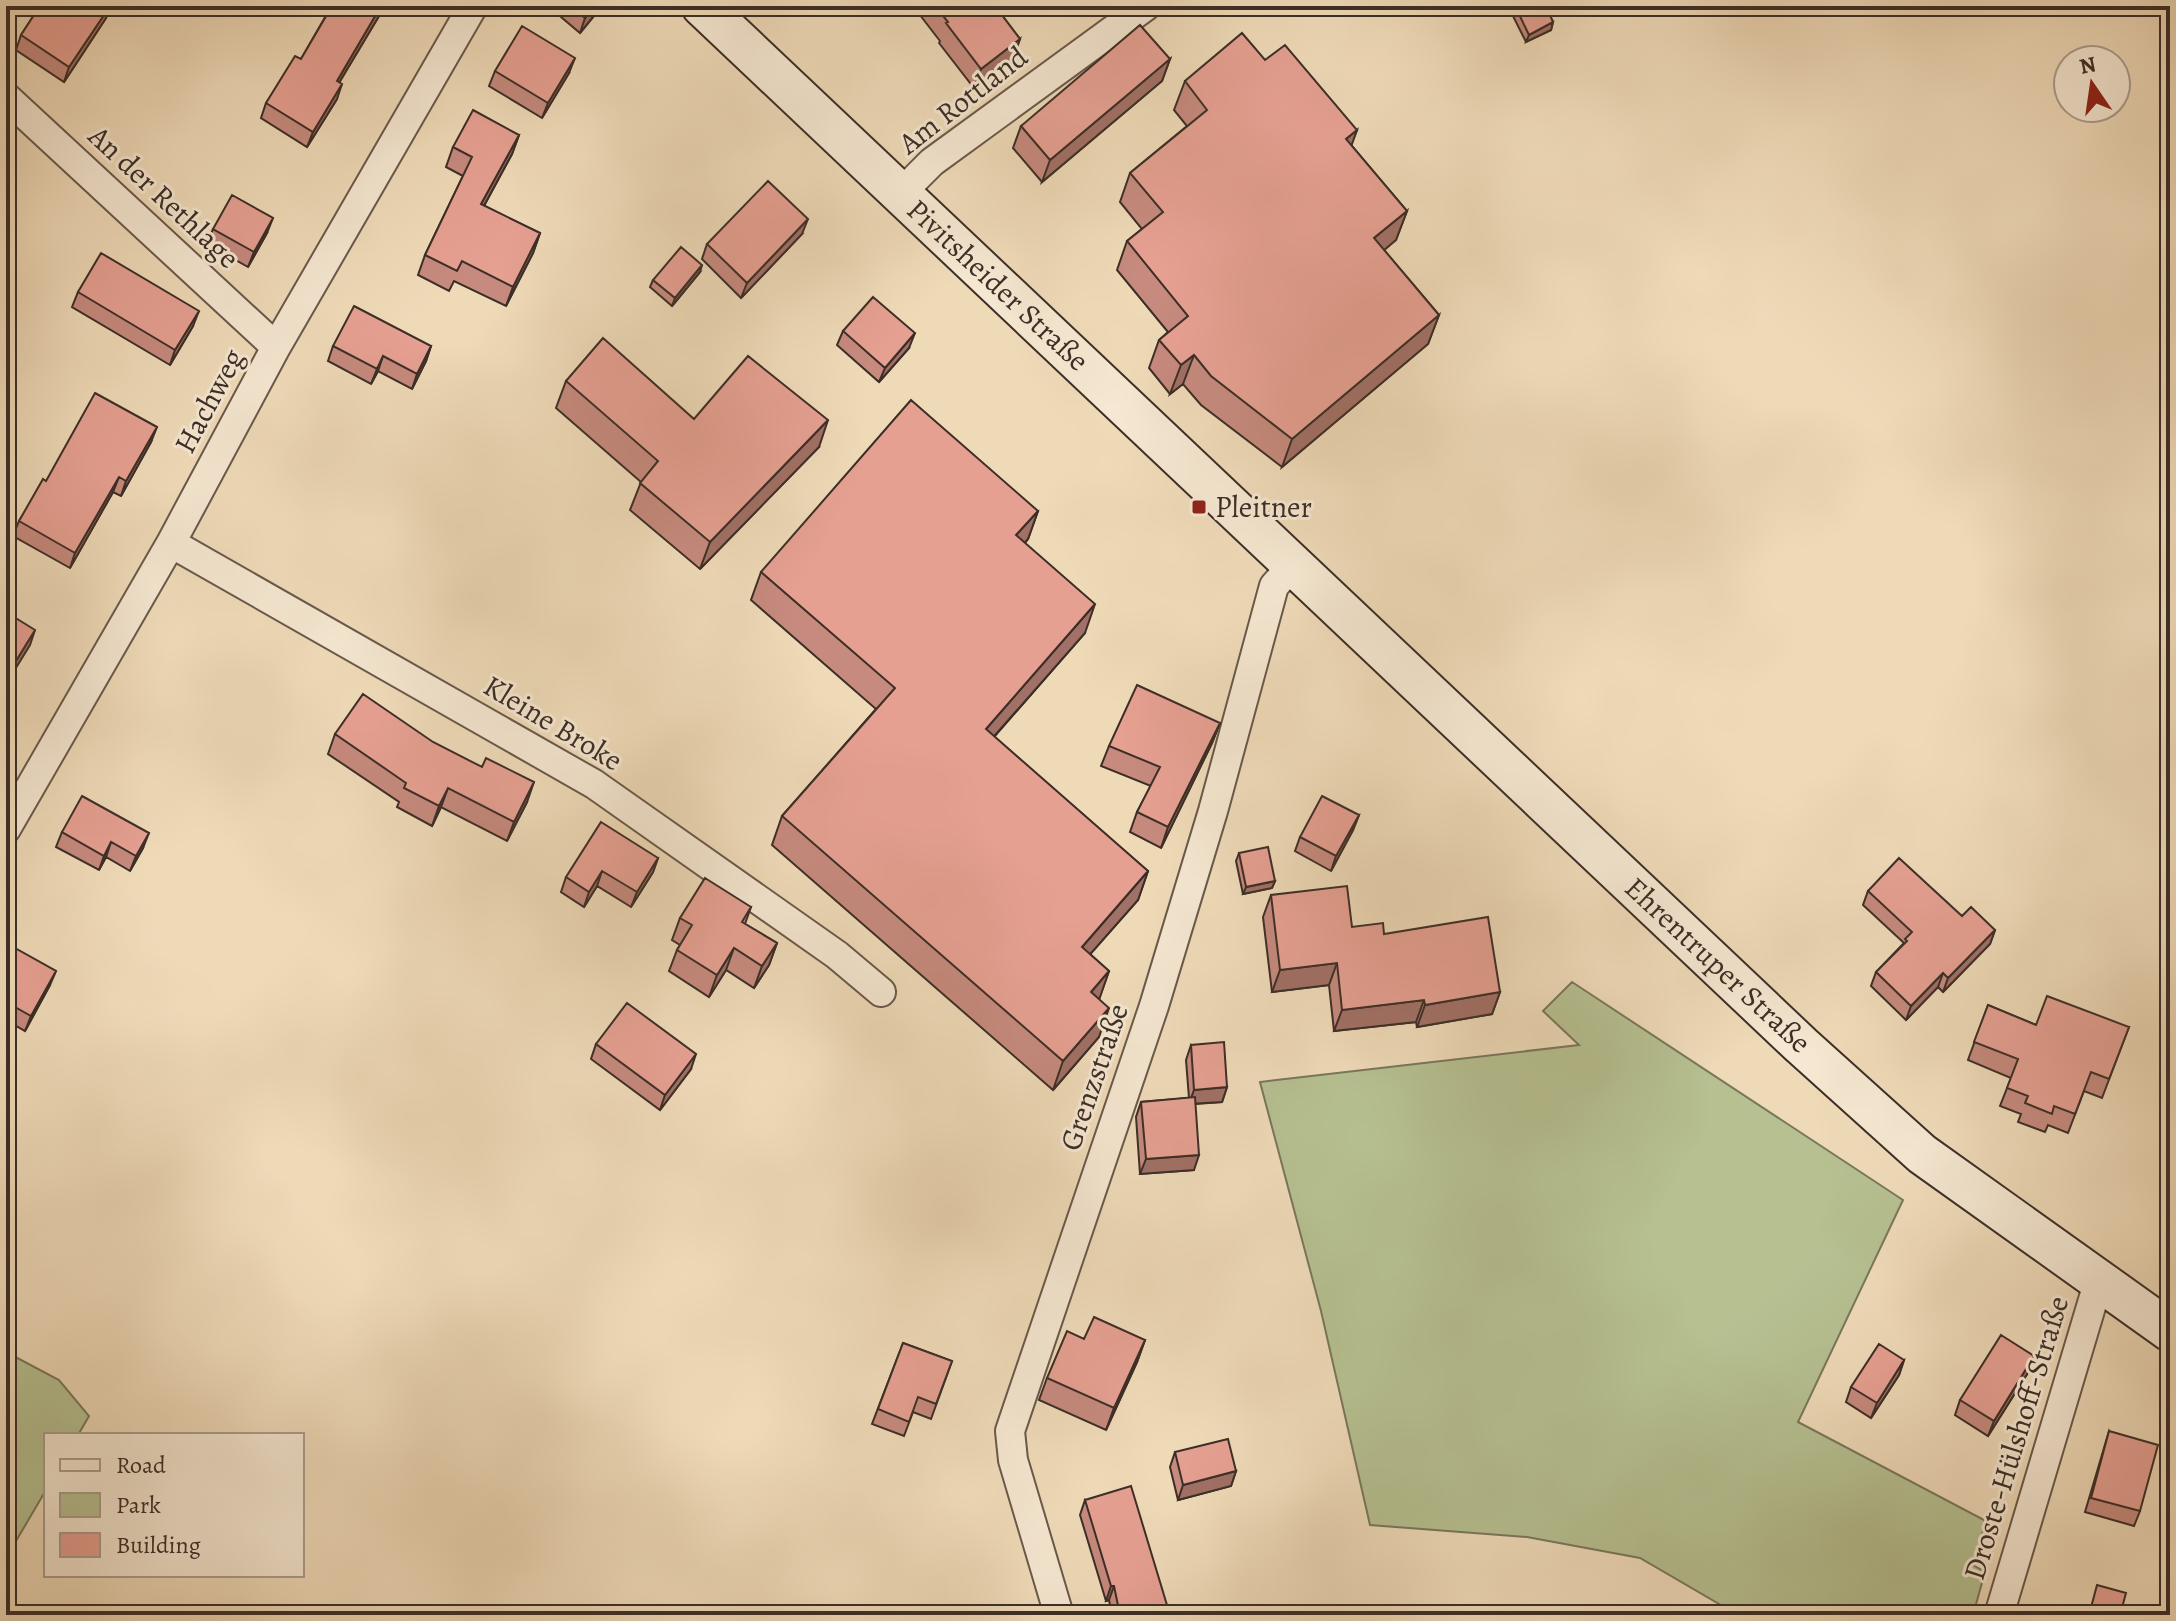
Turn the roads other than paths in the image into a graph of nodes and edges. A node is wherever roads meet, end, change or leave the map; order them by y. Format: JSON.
{"nodes":[{"id":1,"x":473,"y":6,"type":"edge"},
{"id":2,"x":702,"y":6,"type":"edge"},
{"id":3,"x":1146,"y":6,"type":"edge"},
{"id":4,"x":6,"y":97,"type":"edge"},
{"id":5,"x":901,"y":193,"type":"junction"},
{"id":6,"x":276,"y":347,"type":"junction"},
{"id":7,"x":171,"y":543,"type":"junction"},
{"id":8,"x":1293,"y":565,"type":"junction"},
{"id":9,"x":6,"y":829,"type":"edge"},
{"id":10,"x":881,"y":992,"type":"dead end"},
{"id":11,"x":2099,"y":1280,"type":"junction"},
{"id":12,"x":2170,"y":1331,"type":"edge"},
{"id":13,"x":1059,"y":1615,"type":"edge"},
{"id":14,"x":1999,"y":1615,"type":"edge"}],
"edges":[{"from":1,"to":6,"type":"street","name":"Hachweg"},
{"from":2,"to":5,"type":"main road","name":"Pivitsheider Straße"},
{"from":3,"to":5,"type":"street","name":"Am Rottland"},
{"from":4,"to":6,"type":"street","name":"An der Rethlage"},
{"from":5,"to":8,"type":"main road","name":"Pivitsheider Straße"},
{"from":6,"to":7,"type":"street","name":"Hachweg"},
{"from":7,"to":9,"type":"street","name":"Hachweg"},
{"from":7,"to":10,"type":"street","name":"Kleine Broke"},
{"from":8,"to":11,"type":"main road","name":"Ehrentruper Straße"},
{"from":8,"to":13,"type":"street","name":"Grenzstraße"},
{"from":11,"to":12,"type":"main road","name":"Ehrentruper Straße"},
{"from":11,"to":14,"type":"street","name":"Droste-Hülshoff-Straße"}]}
